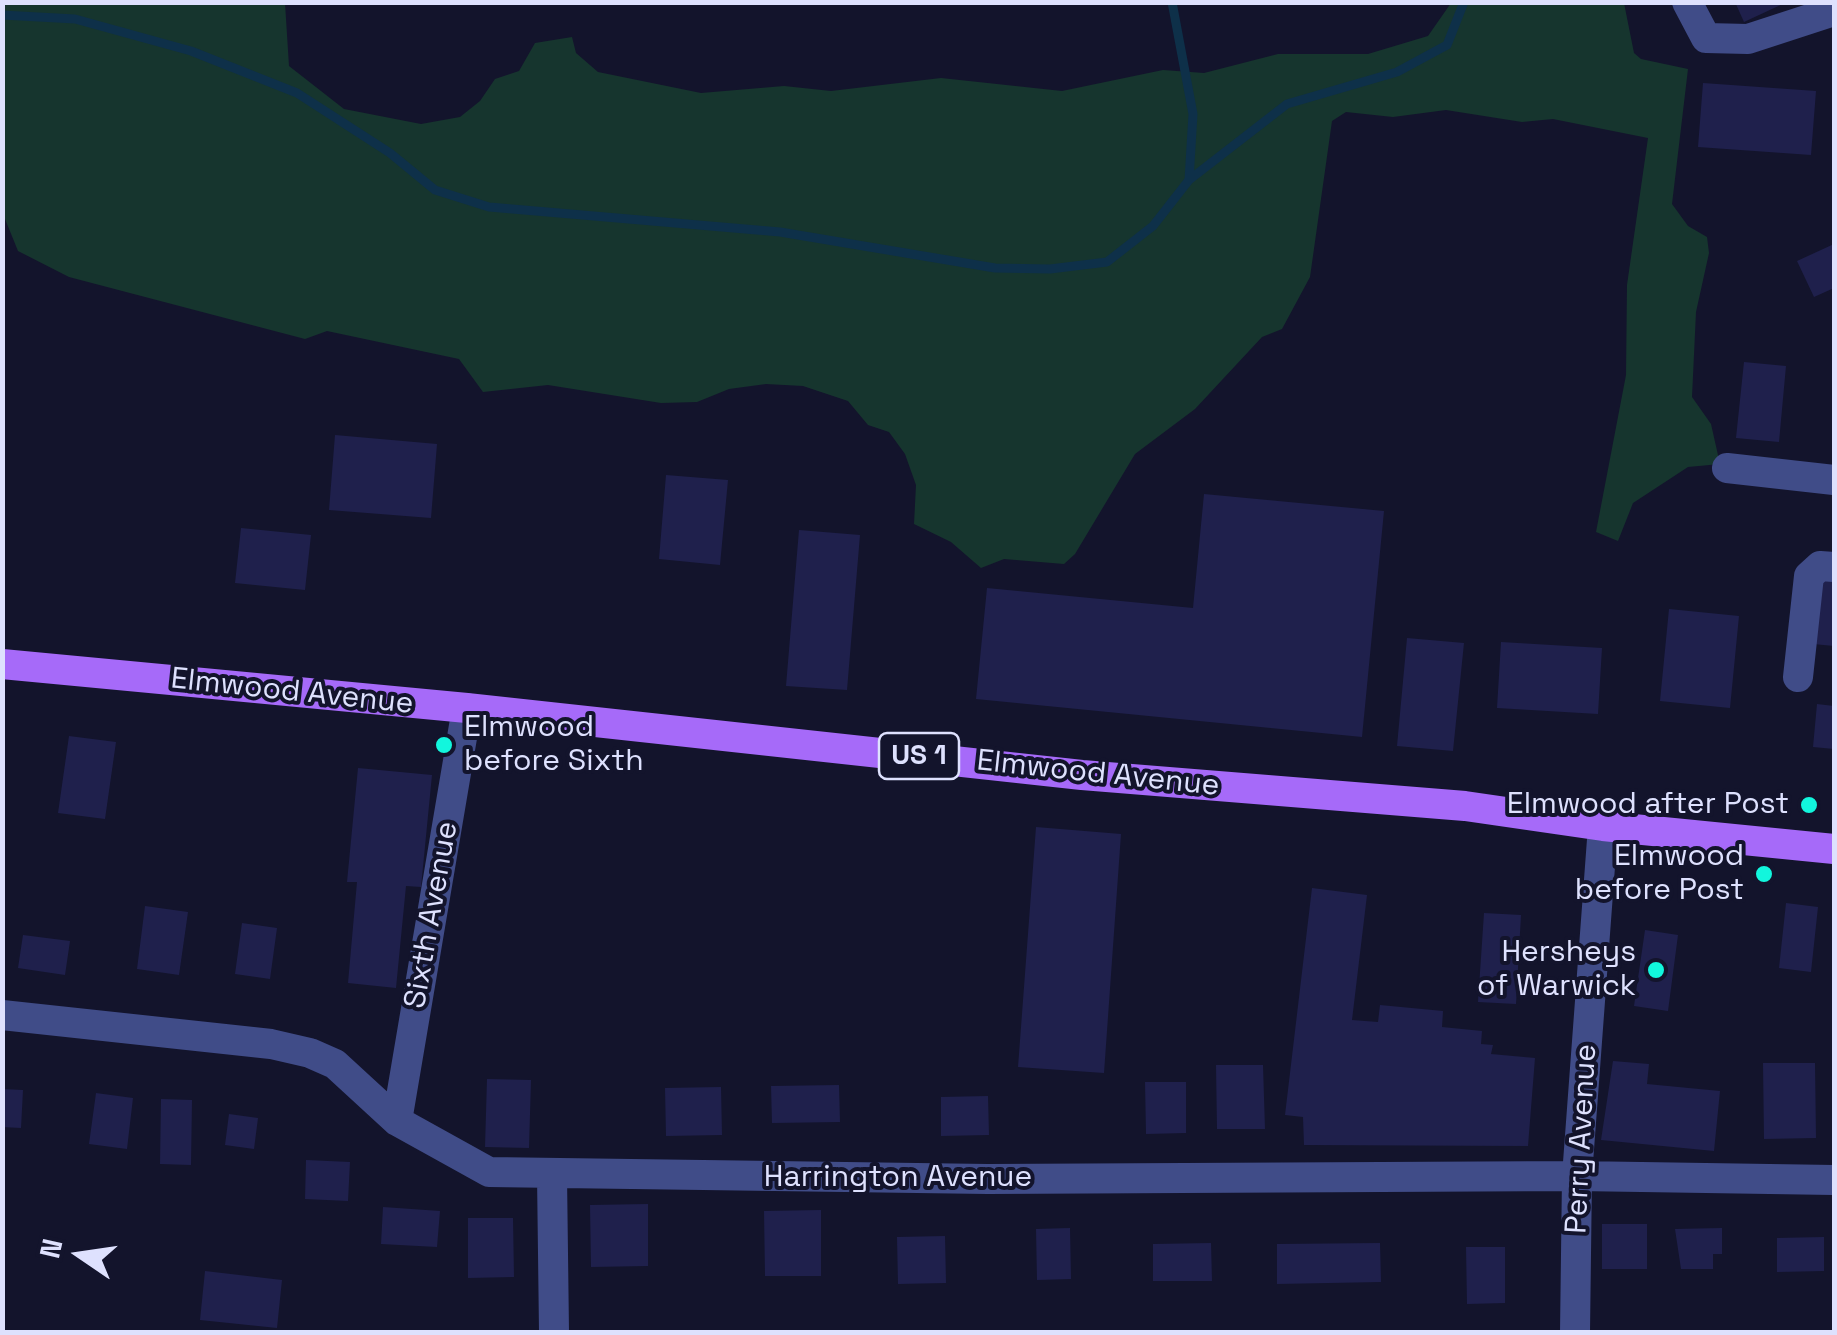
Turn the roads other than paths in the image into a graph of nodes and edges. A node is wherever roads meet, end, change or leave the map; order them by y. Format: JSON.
{"nodes":[{"id":1,"x":1687,"y":2,"type":"edge"},
{"id":2,"x":1834,"y":11,"type":"edge"},
{"id":3,"x":1727,"y":468,"type":"dead end"},
{"id":4,"x":1834,"y":480,"type":"edge"},
{"id":5,"x":1834,"y":568,"type":"edge"},
{"id":6,"x":2,"y":664,"type":"edge"},
{"id":7,"x":1798,"y":677,"type":"dead end"},
{"id":8,"x":467,"y":708,"type":"junction"},
{"id":9,"x":1603,"y":826,"type":"junction"},
{"id":10,"x":1834,"y":849,"type":"edge"},
{"id":11,"x":2,"y":1015,"type":"edge"},
{"id":12,"x":398,"y":1121,"type":"junction"},
{"id":13,"x":552,"y":1174,"type":"junction"},
{"id":14,"x":1578,"y":1176,"type":"junction"},
{"id":15,"x":1834,"y":1180,"type":"edge"},
{"id":16,"x":554,"y":1332,"type":"edge"},
{"id":17,"x":1575,"y":1332,"type":"edge"}],
"edges":[{"from":1,"to":2,"type":"street"},
{"from":3,"to":4,"type":"street"},
{"from":5,"to":7,"type":"street"},
{"from":6,"to":8,"type":"main road","name":"Elmwood Avenue","number":"US 1"},
{"from":8,"to":9,"type":"main road","name":"Elmwood Avenue","number":"US 1"},
{"from":8,"to":12,"type":"street","name":"Sixth Avenue"},
{"from":9,"to":10,"type":"main road","name":"Elmwood Avenue","number":"US 1"},
{"from":9,"to":14,"type":"street","name":"Perry Avenue"},
{"from":11,"to":12,"type":"street","name":"Harrington Avenue"},
{"from":12,"to":13,"type":"street","name":"Harrington Avenue"},
{"from":13,"to":14,"type":"street","name":"Harrington Avenue"},
{"from":13,"to":16,"type":"street"},
{"from":14,"to":15,"type":"street","name":"Harrington Avenue"},
{"from":14,"to":17,"type":"street","name":"Perry Avenue"}]}
